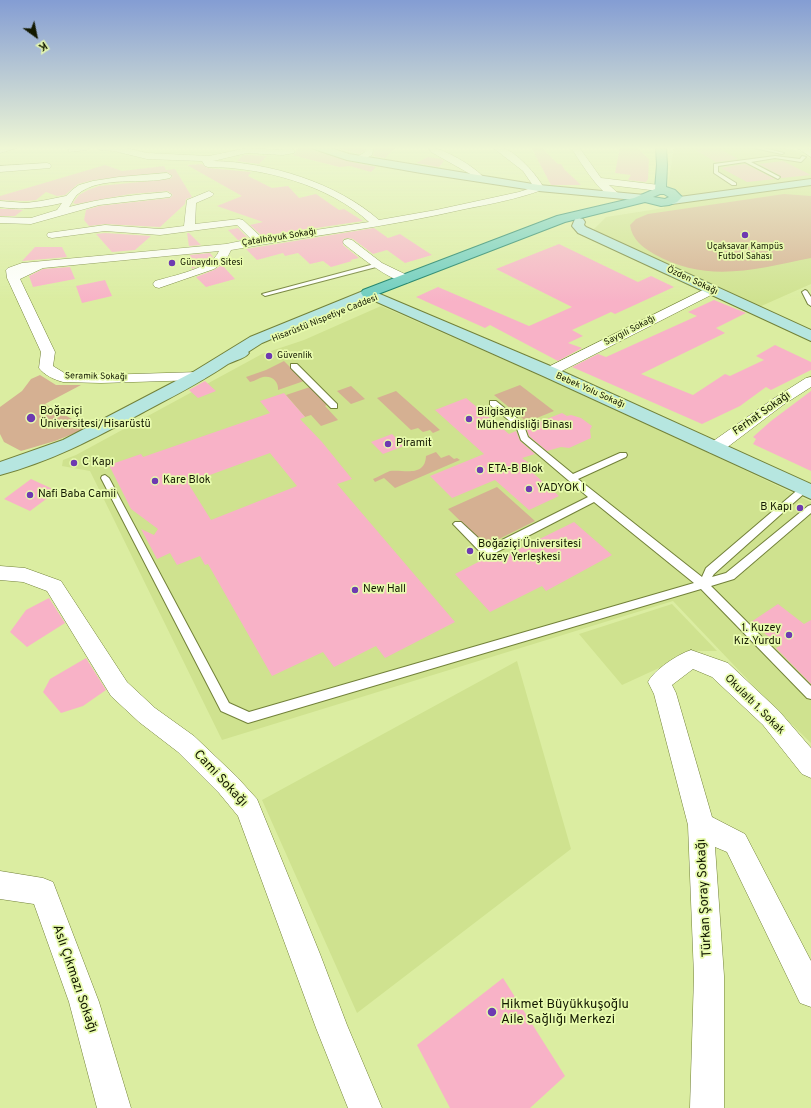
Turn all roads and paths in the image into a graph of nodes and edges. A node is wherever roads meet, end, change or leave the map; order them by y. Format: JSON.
{"nodes":[{"id":1,"x":64,"y":199,"type":"edge"},
{"id":2,"x":70,"y":199,"type":"edge"},
{"id":3,"x":121,"y":199,"type":"edge"},
{"id":4,"x":198,"y":199,"type":"edge"},
{"id":5,"x":341,"y":199,"type":"edge"},
{"id":6,"x":501,"y":199,"type":"edge"},
{"id":7,"x":642,"y":199,"type":"edge"},
{"id":8,"x":662,"y":199,"type":"edge"},
{"id":9,"x":669,"y":199,"type":"junction"},
{"id":10,"x":672,"y":199,"type":"edge"},
{"id":11,"x":0,"y":204,"type":"edge"},
{"id":12,"x":61,"y":213,"type":"junction"},
{"id":13,"x":0,"y":220,"type":"edge"},
{"id":14,"x":579,"y":222,"type":"junction"},
{"id":15,"x":377,"y":224,"type":"junction"},
{"id":16,"x":361,"y":226,"type":"junction"},
{"id":17,"x":189,"y":229,"type":"junction"},
{"id":18,"x":308,"y":233,"type":"junction"},
{"id":19,"x":52,"y":235,"type":"dead end"},
{"id":20,"x":259,"y":241,"type":"junction"},
{"id":21,"x":348,"y":242,"type":"junction"},
{"id":22,"x":226,"y":247,"type":"junction"},
{"id":23,"x":39,"y":265,"type":"joint"},
{"id":24,"x":378,"y":265,"type":"junction"},
{"id":25,"x":406,"y":279,"type":"junction"},
{"id":26,"x":159,"y":284,"type":"dead end"},
{"id":27,"x":711,"y":290,"type":"junction"},
{"id":28,"x":805,"y":292,"type":"dead end"},
{"id":29,"x":265,"y":294,"type":"dead end"},
{"id":30,"x":373,"y":296,"type":"junction"},
{"id":31,"x":811,"y":304,"type":"edge"},
{"id":32,"x":811,"y":336,"type":"edge"},
{"id":33,"x":294,"y":366,"type":"dead end"},
{"id":34,"x":550,"y":372,"type":"junction"},
{"id":35,"x":199,"y":376,"type":"junction"},
{"id":36,"x":811,"y":381,"type":"edge"},
{"id":37,"x":493,"y":403,"type":"dead end"},
{"id":38,"x":334,"y":406,"type":"dead end"},
{"id":39,"x":715,"y":448,"type":"junction"},
{"id":40,"x":623,"y":455,"type":"dead end"},
{"id":41,"x":0,"y":469,"type":"edge"},
{"id":42,"x":104,"y":478,"type":"dead end"},
{"id":43,"x":572,"y":478,"type":"junction"},
{"id":44,"x":807,"y":490,"type":"edge"},
{"id":45,"x":595,"y":498,"type":"junction"},
{"id":46,"x":811,"y":508,"type":"edge"},
{"id":47,"x":458,"y":524,"type":"dead end"},
{"id":48,"x":0,"y":573,"type":"edge"},
{"id":49,"x":704,"y":584,"type":"junction"},
{"id":50,"x":665,"y":692,"type":"joint"},
{"id":51,"x":811,"y":694,"type":"edge"},
{"id":52,"x":811,"y":766,"type":"edge"},
{"id":53,"x":701,"y":825,"type":"junction"},
{"id":54,"x":0,"y":885,"type":"edge"},
{"id":55,"x":811,"y":992,"type":"edge"},
{"id":56,"x":114,"y":1108,"type":"edge"},
{"id":57,"x":365,"y":1108,"type":"edge"},
{"id":58,"x":707,"y":1108,"type":"edge"}],
"edges":[{"from":1,"to":11,"type":"street"},
{"from":2,"to":12,"type":"street"},
{"from":3,"to":12,"type":"street"},
{"from":4,"to":17,"type":"street"},
{"from":5,"to":15,"type":"street"},
{"from":6,"to":15,"type":"street","name":"Çatalhöyuk Sokağı"},
{"from":7,"to":25,"type":"main road"},
{"from":8,"to":9,"type":"main road"},
{"from":9,"to":10,"type":"main road"},
{"from":9,"to":14,"type":"main road","name":"Hisarüstü Nispetiye Caddesi"},
{"from":12,"to":13,"type":"street"},
{"from":14,"to":27,"type":"main road","name":"Özden Sokağı"},
{"from":14,"to":30,"type":"main road","name":"Hisarüstü Nispetiye Caddesi"},
{"from":15,"to":16,"type":"street","name":"Çatalhöyuk Sokağı"},
{"from":16,"to":18,"type":"street","name":"Çatalhöyuk Sokağı"},
{"from":16,"to":21,"type":"street"},
{"from":17,"to":19,"type":"street"},
{"from":17,"to":20,"type":"street"},
{"from":18,"to":20,"type":"street","name":"Çatalhöyuk Sokağı"},
{"from":18,"to":21,"type":"street"},
{"from":20,"to":22,"type":"street","name":"Çatalhöyuk Sokağı"},
{"from":21,"to":24,"type":"street"},
{"from":22,"to":23,"type":"street","name":"Çatalhöyuk Sokağı"},
{"from":22,"to":26,"type":"street"},
{"from":23,"to":35,"type":"street","name":"Seramik Sokağı"},
{"from":24,"to":25,"type":"street"},
{"from":24,"to":29,"type":"lane"},
{"from":25,"to":30,"type":"main road"},
{"from":27,"to":32,"type":"main road","name":"Özden Sokağı"},
{"from":27,"to":34,"type":"street","name":"Saygılı Sokağı"},
{"from":28,"to":31,"type":"lane"},
{"from":30,"to":34,"type":"main road","name":"Bebek Yolu Sokağı"},
{"from":30,"to":35,"type":"main road","name":"Hisarüstü Nispetiye Caddesi"},
{"from":33,"to":38,"type":"lane"},
{"from":34,"to":39,"type":"main road","name":"Bebek Yolu Sokağı"},
{"from":35,"to":41,"type":"main road","name":"Hisarüstü Nispetiye Caddesi"},
{"from":36,"to":39,"type":"street","name":"Ferhat Sokağı"},
{"from":37,"to":43,"type":"lane"},
{"from":39,"to":44,"type":"main road","name":"Bebek Yolu Sokağı"},
{"from":40,"to":43,"type":"lane"},
{"from":42,"to":49,"type":"lane"},
{"from":43,"to":45,"type":"lane"},
{"from":44,"to":49,"type":"lane"},
{"from":45,"to":47,"type":"lane"},
{"from":45,"to":49,"type":"lane"},
{"from":46,"to":49,"type":"lane"},
{"from":48,"to":57,"type":"street","name":"Cami Sokağı"},
{"from":49,"to":51,"type":"lane"},
{"from":50,"to":52,"type":"street","name":"Okulaltı 1. Sokak"},
{"from":50,"to":53,"type":"street","name":"Türkan Şoray Sokağı"},
{"from":53,"to":55,"type":"street"},
{"from":53,"to":58,"type":"street","name":"Türkan Şoray Sokağı"},
{"from":54,"to":56,"type":"street","name":"Aslı Çıkmazı Sokağı"}]}
